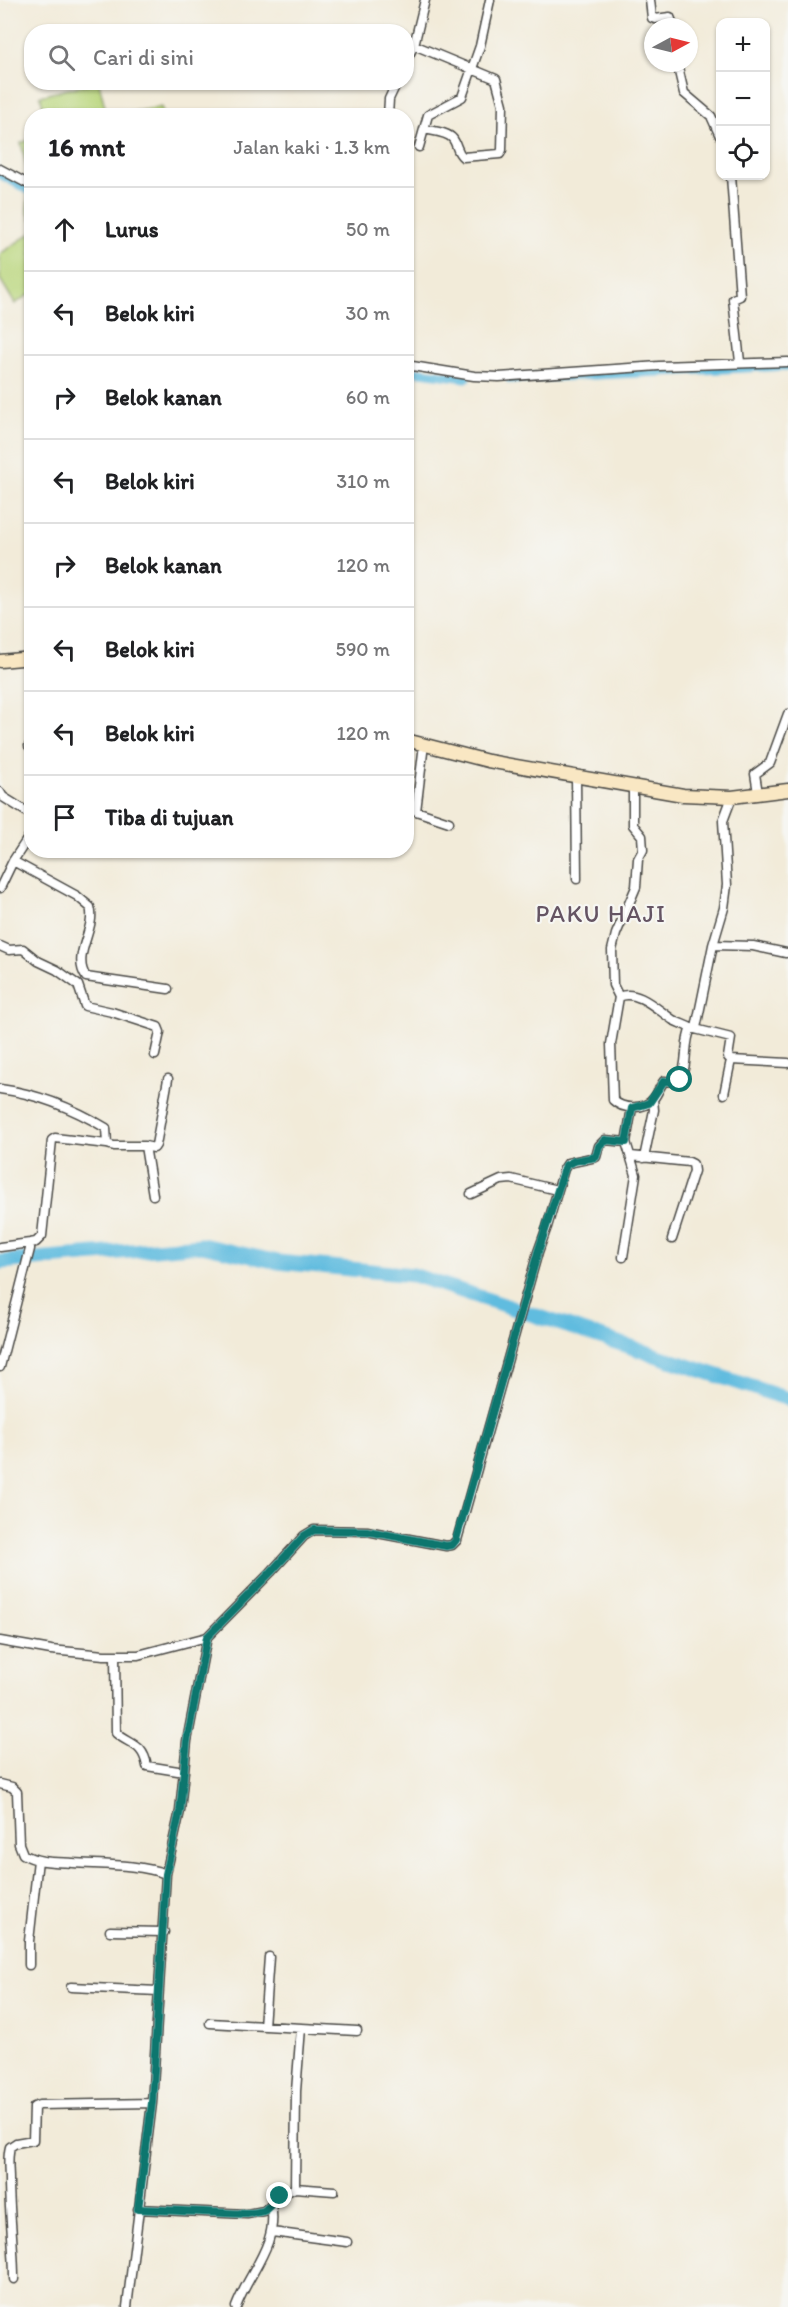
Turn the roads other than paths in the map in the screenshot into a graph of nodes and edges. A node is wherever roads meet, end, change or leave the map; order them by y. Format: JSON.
{"nodes":[{"id":1,"x":425,"y":0,"type":"edge"},
{"id":2,"x":490,"y":0,"type":"edge"},
{"id":3,"x":650,"y":0,"type":"edge"},
{"id":4,"x":652,"y":18,"type":"edge"},
{"id":5,"x":414,"y":45,"type":"joint"},
{"id":6,"x":472,"y":69,"type":"junction"},
{"id":7,"x":679,"y":72,"type":"edge"},
{"id":8,"x":393,"y":90,"type":"edge"},
{"id":9,"x":388,"y":108,"type":"edge"},
{"id":10,"x":716,"y":127,"type":"edge"},
{"id":11,"x":424,"y":129,"type":"junction"},
{"id":12,"x":419,"y":147,"type":"dead end"},
{"id":13,"x":0,"y":168,"type":"edge"},
{"id":14,"x":731,"y":180,"type":"edge"},
{"id":15,"x":24,"y":182,"type":"edge"},
{"id":16,"x":740,"y":362,"type":"junction"},
{"id":17,"x":788,"y":362,"type":"edge"},
{"id":18,"x":414,"y":366,"type":"edge"},
{"id":19,"x":24,"y":659,"type":"edge"},
{"id":20,"x":0,"y":661,"type":"edge"},
{"id":21,"x":788,"y":714,"type":"edge"},
{"id":22,"x":414,"y":742,"type":"edge"},
{"id":23,"x":424,"y":744,"type":"junction"},
{"id":24,"x":576,"y":777,"type":"junction"},
{"id":25,"x":633,"y":788,"type":"junction"},
{"id":26,"x":788,"y":790,"type":"edge"},
{"id":27,"x":0,"y":792,"type":"edge"},
{"id":28,"x":759,"y":793,"type":"junction"},
{"id":29,"x":732,"y":797,"type":"junction"},
{"id":30,"x":24,"y":809,"type":"edge"},
{"id":31,"x":449,"y":822,"type":"dead end"},
{"id":32,"x":24,"y":844,"type":"edge"},
{"id":33,"x":13,"y":861,"type":"junction"},
{"id":34,"x":577,"y":879,"type":"dead end"},
{"id":35,"x":0,"y":888,"type":"edge"},
{"id":36,"x":713,"y":945,"type":"junction"},
{"id":37,"x":0,"y":946,"type":"edge"},
{"id":38,"x":786,"y":952,"type":"dead end"},
{"id":39,"x":82,"y":971,"type":"junction"},
{"id":40,"x":78,"y":985,"type":"junction"},
{"id":41,"x":168,"y":988,"type":"dead end"},
{"id":42,"x":619,"y":997,"type":"junction"},
{"id":43,"x":694,"y":1028,"type":"junction"},
{"id":44,"x":155,"y":1055,"type":"dead end"},
{"id":45,"x":731,"y":1060,"type":"junction"},
{"id":46,"x":788,"y":1063,"type":"edge"},
{"id":47,"x":168,"y":1079,"type":"dead end"},
{"id":48,"x":0,"y":1089,"type":"edge"},
{"id":49,"x":724,"y":1094,"type":"dead end"},
{"id":50,"x":653,"y":1099,"type":"junction"},
{"id":51,"x":632,"y":1108,"type":"junction"},
{"id":52,"x":626,"y":1142,"type":"junction"},
{"id":53,"x":107,"y":1144,"type":"junction"},
{"id":54,"x":145,"y":1146,"type":"junction"},
{"id":55,"x":631,"y":1156,"type":"junction"},
{"id":56,"x":644,"y":1158,"type":"junction"},
{"id":57,"x":557,"y":1190,"type":"junction"},
{"id":58,"x":471,"y":1194,"type":"dead end"},
{"id":59,"x":153,"y":1196,"type":"dead end"},
{"id":60,"x":672,"y":1239,"type":"dead end"},
{"id":61,"x":30,"y":1246,"type":"junction"},
{"id":62,"x":0,"y":1247,"type":"edge"},
{"id":63,"x":623,"y":1257,"type":"dead end"},
{"id":64,"x":0,"y":1367,"type":"edge"},
{"id":65,"x":207,"y":1637,"type":"junction"},
{"id":66,"x":0,"y":1641,"type":"edge"},
{"id":67,"x":116,"y":1655,"type":"junction"},
{"id":68,"x":184,"y":1772,"type":"junction"},
{"id":69,"x":0,"y":1784,"type":"edge"},
{"id":70,"x":38,"y":1860,"type":"junction"},
{"id":71,"x":166,"y":1874,"type":"junction"},
{"id":72,"x":110,"y":1931,"type":"dead end"},
{"id":73,"x":164,"y":1932,"type":"junction"},
{"id":74,"x":269,"y":1957,"type":"dead end"},
{"id":75,"x":29,"y":1965,"type":"dead end"},
{"id":76,"x":70,"y":1987,"type":"dead end"},
{"id":77,"x":158,"y":1991,"type":"junction"},
{"id":78,"x":210,"y":2023,"type":"dead end"},
{"id":79,"x":264,"y":2026,"type":"junction"},
{"id":80,"x":301,"y":2028,"type":"junction"},
{"id":81,"x":357,"y":2031,"type":"dead end"},
{"id":82,"x":152,"y":2103,"type":"junction"},
{"id":83,"x":295,"y":2188,"type":"junction"},
{"id":84,"x":334,"y":2191,"type":"dead end"},
{"id":85,"x":271,"y":2205,"type":"junction"},
{"id":86,"x":138,"y":2209,"type":"junction"},
{"id":87,"x":272,"y":2232,"type":"junction"},
{"id":88,"x":347,"y":2242,"type":"dead end"},
{"id":89,"x":14,"y":2278,"type":"dead end"},
{"id":90,"x":127,"y":2307,"type":"edge"},
{"id":91,"x":236,"y":2307,"type":"edge"}],
"edges":[{"from":1,"to":5,"type":"street"},
{"from":2,"to":6,"type":"street"},
{"from":3,"to":4,"type":"street"},
{"from":5,"to":6,"type":"street"},
{"from":6,"to":11,"type":"street"},
{"from":6,"to":11,"type":"street"},
{"from":7,"to":10,"type":"street"},
{"from":8,"to":9,"type":"street"},
{"from":11,"to":12,"type":"street"},
{"from":13,"to":15,"type":"street"},
{"from":14,"to":16,"type":"street"},
{"from":16,"to":17,"type":"street"},
{"from":16,"to":18,"type":"street"},
{"from":19,"to":20,"type":"street"},
{"from":21,"to":28,"type":"street"},
{"from":22,"to":23,"type":"street"},
{"from":23,"to":24,"type":"street"},
{"from":23,"to":31,"type":"street"},
{"from":24,"to":25,"type":"street"},
{"from":24,"to":34,"type":"street"},
{"from":25,"to":29,"type":"street"},
{"from":25,"to":42,"type":"street"},
{"from":26,"to":28,"type":"street"},
{"from":27,"to":30,"type":"street"},
{"from":28,"to":29,"type":"street"},
{"from":29,"to":36,"type":"street"},
{"from":32,"to":33,"type":"street"},
{"from":33,"to":35,"type":"street"},
{"from":33,"to":39,"type":"street"},
{"from":36,"to":38,"type":"street"},
{"from":36,"to":43,"type":"street"},
{"from":37,"to":40,"type":"street"},
{"from":39,"to":40,"type":"street"},
{"from":39,"to":41,"type":"street"},
{"from":40,"to":44,"type":"street"},
{"from":42,"to":43,"type":"street"},
{"from":42,"to":51,"type":"street"},
{"from":43,"to":45,"type":"street"},
{"from":43,"to":50,"type":"street"},
{"from":45,"to":46,"type":"street"},
{"from":45,"to":49,"type":"street"},
{"from":47,"to":54,"type":"street"},
{"from":48,"to":53,"type":"street"},
{"from":50,"to":51,"type":"street"},
{"from":50,"to":56,"type":"street"},
{"from":51,"to":52,"type":"street"},
{"from":52,"to":55,"type":"street"},
{"from":52,"to":57,"type":"street"},
{"from":53,"to":54,"type":"street"},
{"from":53,"to":61,"type":"street"},
{"from":54,"to":59,"type":"street"},
{"from":55,"to":56,"type":"street"},
{"from":55,"to":63,"type":"street"},
{"from":56,"to":60,"type":"street"},
{"from":57,"to":58,"type":"street"},
{"from":57,"to":65,"type":"street"},
{"from":61,"to":62,"type":"street"},
{"from":61,"to":64,"type":"street"},
{"from":65,"to":67,"type":"street"},
{"from":65,"to":68,"type":"street"},
{"from":66,"to":67,"type":"street"},
{"from":67,"to":68,"type":"street"},
{"from":68,"to":71,"type":"street"},
{"from":69,"to":70,"type":"street"},
{"from":70,"to":71,"type":"street"},
{"from":70,"to":75,"type":"street"},
{"from":71,"to":73,"type":"street"},
{"from":72,"to":73,"type":"street"},
{"from":73,"to":77,"type":"street"},
{"from":74,"to":79,"type":"street"},
{"from":76,"to":77,"type":"street"},
{"from":77,"to":82,"type":"street"},
{"from":78,"to":79,"type":"street"},
{"from":79,"to":80,"type":"street"},
{"from":80,"to":81,"type":"street"},
{"from":80,"to":83,"type":"street"},
{"from":82,"to":86,"type":"street"},
{"from":82,"to":89,"type":"street"},
{"from":83,"to":84,"type":"street"},
{"from":83,"to":85,"type":"street"},
{"from":85,"to":86,"type":"street"},
{"from":85,"to":87,"type":"street"},
{"from":86,"to":90,"type":"street"},
{"from":87,"to":88,"type":"street"},
{"from":87,"to":91,"type":"street"}]}
